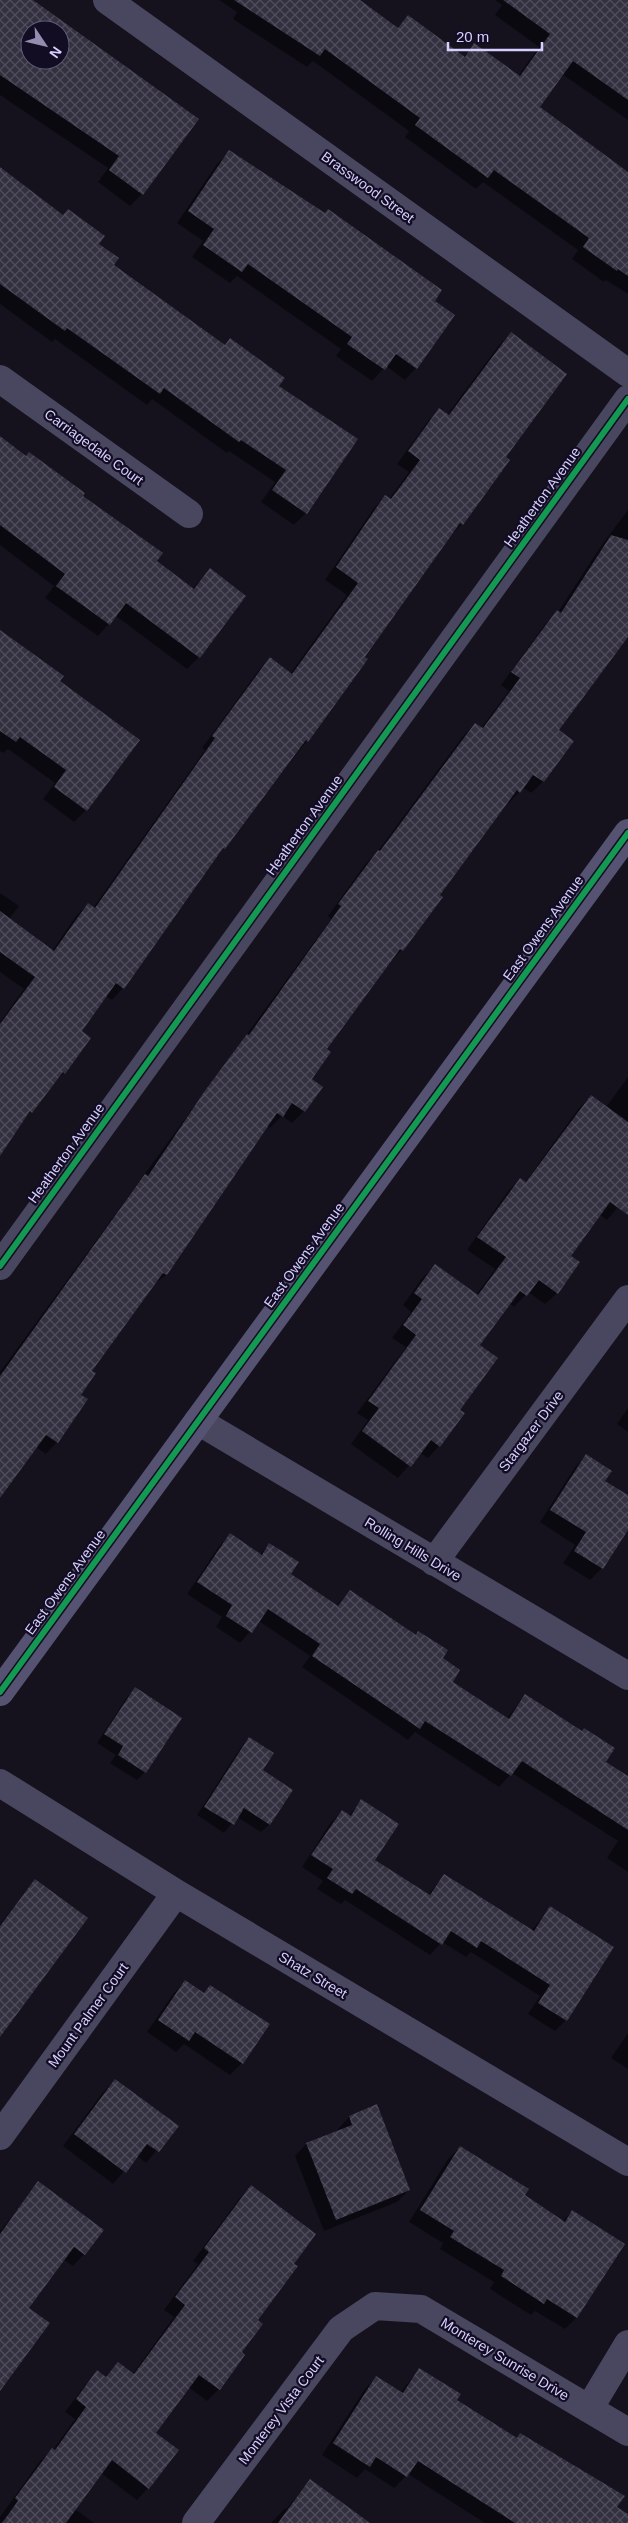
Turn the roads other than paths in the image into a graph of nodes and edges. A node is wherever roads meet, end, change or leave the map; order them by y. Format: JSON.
{"nodes":[{"id":1,"x":107,"y":0,"type":"edge"},
{"id":2,"x":628,"y":373,"type":"edge"},
{"id":3,"x":0,"y":379,"type":"edge"},
{"id":4,"x":628,"y":399,"type":"edge"},
{"id":5,"x":189,"y":514,"type":"dead end"},
{"id":6,"x":628,"y":833,"type":"edge"},
{"id":7,"x":0,"y":1266,"type":"edge"},
{"id":8,"x":628,"y":1299,"type":"edge"},
{"id":9,"x":198,"y":1421,"type":"junction"},
{"id":10,"x":434,"y":1562,"type":"junction"},
{"id":11,"x":628,"y":1676,"type":"edge"},
{"id":12,"x":0,"y":1692,"type":"edge"},
{"id":13,"x":0,"y":1783,"type":"edge"},
{"id":14,"x":176,"y":1893,"type":"junction"},
{"id":15,"x":0,"y":2136,"type":"edge"},
{"id":16,"x":628,"y":2162,"type":"edge"},
{"id":17,"x":375,"y":2306,"type":"joint"},
{"id":18,"x":628,"y":2344,"type":"edge"},
{"id":19,"x":589,"y":2409,"type":"junction"},
{"id":20,"x":628,"y":2432,"type":"edge"},
{"id":21,"x":196,"y":2523,"type":"edge"}],
"edges":[{"from":1,"to":2,"type":"street","name":"Brasswood Street"},
{"from":3,"to":5,"type":"street","name":"Carriagedale Court"},
{"from":4,"to":7,"type":"street","name":"Heatherton Avenue"},
{"from":6,"to":9,"type":"main road","name":"East Owens Avenue"},
{"from":8,"to":10,"type":"street","name":"Stargazer Drive"},
{"from":9,"to":10,"type":"street","name":"Rolling Hills Drive"},
{"from":9,"to":12,"type":"main road","name":"East Owens Avenue"},
{"from":10,"to":11,"type":"street","name":"Rolling Hills Drive"},
{"from":13,"to":14,"type":"street","name":"Shatz Street"},
{"from":14,"to":15,"type":"street","name":"Mount Palmer Court"},
{"from":14,"to":16,"type":"street","name":"Shatz Street"},
{"from":17,"to":19,"type":"street","name":"Monterey Sunrise Drive"},
{"from":17,"to":21,"type":"street","name":"Monterey Vista Court"},
{"from":18,"to":19,"type":"street"},
{"from":19,"to":20,"type":"street","name":"Monterey Sunrise Drive"}]}
